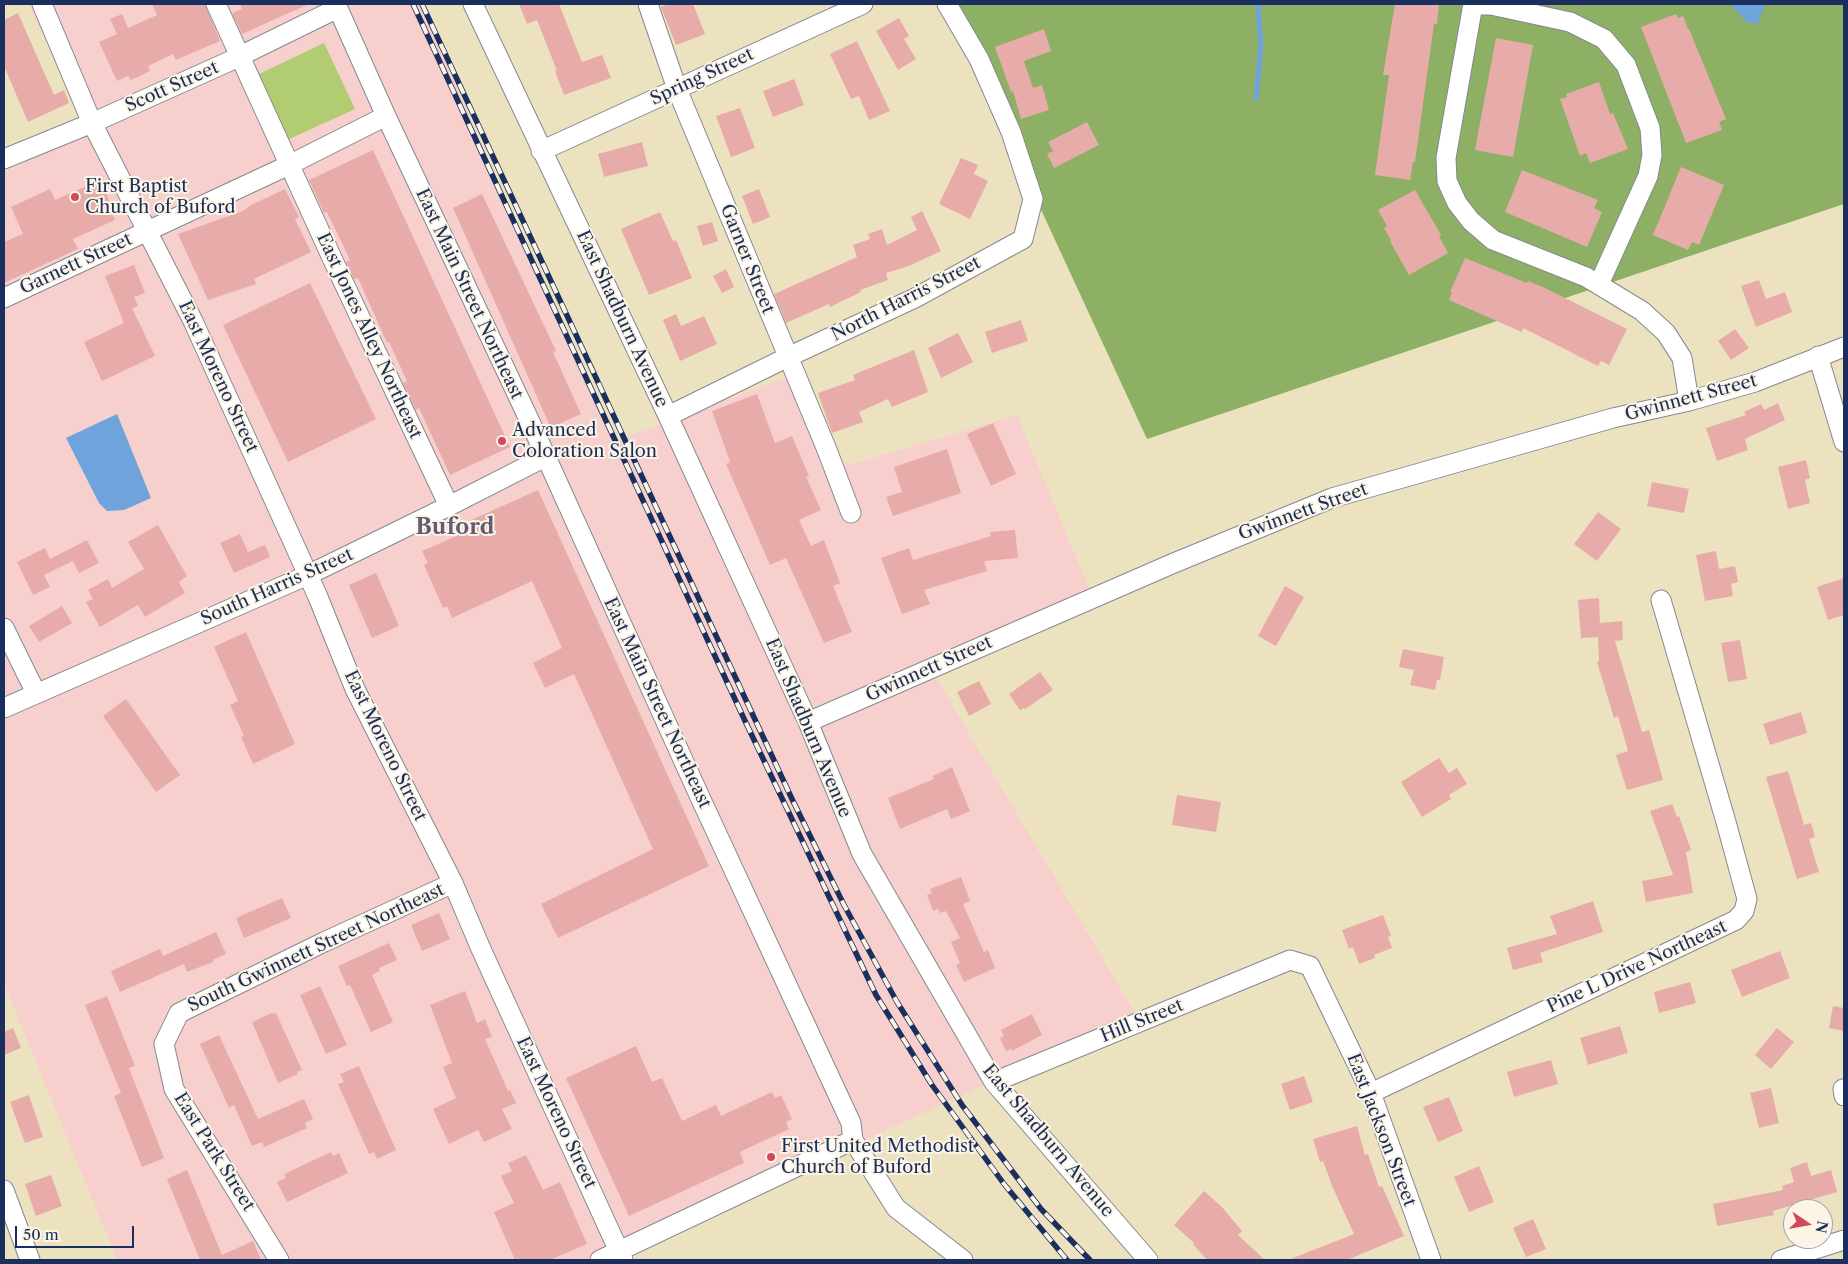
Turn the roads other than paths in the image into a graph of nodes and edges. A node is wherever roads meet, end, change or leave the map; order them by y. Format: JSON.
{"nodes":[{"id":1,"x":42,"y":4,"type":"edge"},
{"id":2,"x":216,"y":4,"type":"edge"},
{"id":3,"x":472,"y":4,"type":"edge"},
{"id":4,"x":648,"y":4,"type":"edge"},
{"id":5,"x":863,"y":4,"type":"edge"},
{"id":6,"x":947,"y":4,"type":"edge"},
{"id":7,"x":1473,"y":4,"type":"edge"},
{"id":8,"x":337,"y":6,"type":"edge"},
{"id":9,"x":240,"y":57,"type":"junction"},
{"id":10,"x":676,"y":89,"type":"junction"},
{"id":11,"x":386,"y":116,"type":"junction"},
{"id":12,"x":92,"y":123,"type":"junction"},
{"id":13,"x":541,"y":151,"type":"junction"},
{"id":14,"x":4,"y":159,"type":"edge"},
{"id":15,"x":289,"y":165,"type":"junction"},
{"id":16,"x":148,"y":231,"type":"junction"},
{"id":17,"x":1599,"y":284,"type":"junction"},
{"id":18,"x":4,"y":298,"type":"edge"},
{"id":19,"x":1844,"y":347,"type":"edge"},
{"id":20,"x":1818,"y":356,"type":"junction"},
{"id":21,"x":788,"y":358,"type":"junction"},
{"id":22,"x":1689,"y":401,"type":"junction"},
{"id":23,"x":668,"y":416,"type":"junction"},
{"id":24,"x":1844,"y":442,"type":"edge"},
{"id":25,"x":545,"y":457,"type":"junction"},
{"id":26,"x":449,"y":506,"type":"junction"},
{"id":27,"x":851,"y":513,"type":"dead end"},
{"id":28,"x":308,"y":575,"type":"junction"},
{"id":29,"x":1661,"y":600,"type":"dead end"},
{"id":30,"x":4,"y":628,"type":"edge"},
{"id":31,"x":36,"y":693,"type":"junction"},
{"id":32,"x":4,"y":708,"type":"edge"},
{"id":33,"x":808,"y":722,"type":"junction"},
{"id":34,"x":453,"y":883,"type":"junction"},
{"id":35,"x":1290,"y":960,"type":"joint"},
{"id":36,"x":179,"y":1013,"type":"joint"},
{"id":37,"x":994,"y":1082,"type":"junction"},
{"id":38,"x":1371,"y":1093,"type":"junction"},
{"id":39,"x":853,"y":1140,"type":"junction"},
{"id":40,"x":4,"y":1190,"type":"edge"},
{"id":41,"x":1844,"y":1240,"type":"edge"},
{"id":42,"x":621,"y":1256,"type":"edge"},
{"id":43,"x":30,"y":1260,"type":"edge"},
{"id":44,"x":279,"y":1260,"type":"edge"},
{"id":45,"x":600,"y":1260,"type":"edge"},
{"id":46,"x":963,"y":1260,"type":"edge"},
{"id":47,"x":1148,"y":1260,"type":"edge"},
{"id":48,"x":1430,"y":1260,"type":"edge"},
{"id":49,"x":1781,"y":1260,"type":"edge"}],
"edges":[{"from":1,"to":12,"type":"street","name":"East Moreno Street"},
{"from":2,"to":9,"type":"street","name":"East Jones Alley Northeast"},
{"from":3,"to":13,"type":"street","name":"East Shadburn Avenue"},
{"from":4,"to":10,"type":"street","name":"Garner Street"},
{"from":5,"to":10,"type":"street","name":"Spring Street"},
{"from":6,"to":21,"type":"street","name":"North Harris Street"},
{"from":7,"to":17,"type":"street"},
{"from":7,"to":17,"type":"street"},
{"from":8,"to":9,"type":"street","name":"Scott Street"},
{"from":8,"to":11,"type":"street","name":"East Main Street Northeast"},
{"from":9,"to":12,"type":"street","name":"Scott Street"},
{"from":9,"to":15,"type":"street","name":"East Jones Alley Northeast"},
{"from":10,"to":13,"type":"street","name":"Spring Street"},
{"from":10,"to":21,"type":"street","name":"Garner Street"},
{"from":11,"to":15,"type":"street","name":"Garnett Street"},
{"from":11,"to":25,"type":"street","name":"East Main Street Northeast"},
{"from":12,"to":14,"type":"street","name":"Scott Street"},
{"from":12,"to":16,"type":"street","name":"East Moreno Street"},
{"from":13,"to":23,"type":"street","name":"East Shadburn Avenue"},
{"from":15,"to":16,"type":"street","name":"Garnett Street"},
{"from":15,"to":26,"type":"street","name":"East Jones Alley Northeast"},
{"from":16,"to":18,"type":"street","name":"Garnett Street"},
{"from":16,"to":28,"type":"street","name":"East Moreno Street"},
{"from":17,"to":22,"type":"street"},
{"from":19,"to":20,"type":"street","name":"Gwinnett Street"},
{"from":20,"to":22,"type":"street","name":"Gwinnett Street"},
{"from":20,"to":24,"type":"street"},
{"from":21,"to":23,"type":"street","name":"North Harris Street"},
{"from":21,"to":27,"type":"street","name":"Garner Street"},
{"from":22,"to":33,"type":"street","name":"Gwinnett Street"},
{"from":23,"to":33,"type":"street","name":"East Shadburn Avenue"},
{"from":25,"to":26,"type":"street","name":"South Harris Street"},
{"from":25,"to":39,"type":"street","name":"East Main Street Northeast"},
{"from":26,"to":28,"type":"street","name":"South Harris Street"},
{"from":28,"to":31,"type":"street","name":"South Harris Street"},
{"from":28,"to":34,"type":"street","name":"East Moreno Street"},
{"from":29,"to":38,"type":"street","name":"Pine L Drive Northeast"},
{"from":30,"to":31,"type":"street"},
{"from":31,"to":32,"type":"street","name":"South Harris Street"},
{"from":33,"to":37,"type":"street","name":"East Shadburn Avenue"},
{"from":34,"to":36,"type":"street","name":"South Gwinnett Street Northeast"},
{"from":34,"to":42,"type":"street","name":"East Moreno Street"},
{"from":35,"to":37,"type":"street","name":"Hill Street"},
{"from":35,"to":38,"type":"street","name":"East Jackson Street"},
{"from":36,"to":44,"type":"street","name":"East Park Street"},
{"from":37,"to":47,"type":"street","name":"East Shadburn Avenue"},
{"from":38,"to":48,"type":"street","name":"East Jackson Street"},
{"from":39,"to":42,"type":"street"},
{"from":39,"to":46,"type":"street","name":"East Main Street Northeast"},
{"from":40,"to":43,"type":"street"},
{"from":41,"to":49,"type":"street"},
{"from":42,"to":45,"type":"street"}]}
